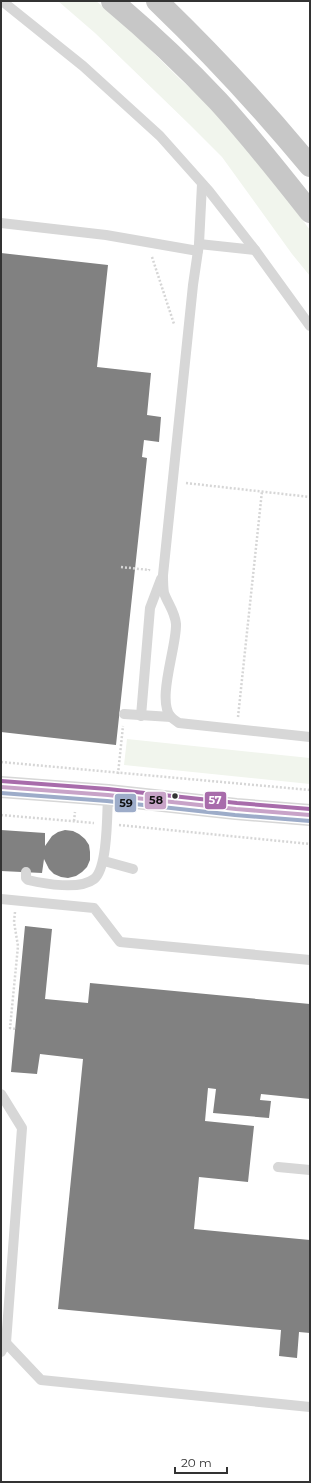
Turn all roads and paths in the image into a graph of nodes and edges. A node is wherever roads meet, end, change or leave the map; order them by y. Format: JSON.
{"nodes":[{"id":1,"x":2,"y":1,"type":"edge"},
{"id":2,"x":112,"y":1,"type":"edge"},
{"id":3,"x":157,"y":1,"type":"edge"},
{"id":4,"x":310,"y":166,"type":"edge"},
{"id":5,"x":202,"y":184,"type":"junction"},
{"id":6,"x":310,"y":212,"type":"edge"},
{"id":7,"x":1,"y":223,"type":"edge"},
{"id":8,"x":198,"y":247,"type":"junction"},
{"id":9,"x":255,"y":250,"type":"junction"},
{"id":10,"x":151,"y":255,"type":"dead end"},
{"id":11,"x":310,"y":326,"type":"edge"},
{"id":12,"x":173,"y":330,"type":"dead end"},
{"id":13,"x":173,"y":481,"type":"junction"},
{"id":14,"x":262,"y":492,"type":"junction"},
{"id":15,"x":310,"y":496,"type":"edge"},
{"id":16,"x":149,"y":563,"type":"dead end"},
{"id":17,"x":120,"y":567,"type":"dead end"},
{"id":18,"x":163,"y":575,"type":"junction"},
{"id":19,"x":124,"y":714,"type":"joint"},
{"id":20,"x":141,"y":716,"type":"junction"},
{"id":21,"x":171,"y":717,"type":"junction"},
{"id":22,"x":236,"y":730,"type":"junction"},
{"id":23,"x":310,"y":737,"type":"edge"},
{"id":24,"x":1,"y":762,"type":"edge"},
{"id":25,"x":118,"y":774,"type":"junction"},
{"id":26,"x":1,"y":787,"type":"edge"},
{"id":27,"x":310,"y":790,"type":"edge"},
{"id":28,"x":108,"y":795,"type":"junction"},
{"id":29,"x":1,"y":814,"type":"edge"},
{"id":30,"x":310,"y":815,"type":"edge"},
{"id":31,"x":107,"y":823,"type":"junction"},
{"id":32,"x":310,"y":844,"type":"edge"},
{"id":33,"x":104,"y":861,"type":"junction"},
{"id":34,"x":133,"y":869,"type":"dead end"},
{"id":35,"x":26,"y":872,"type":"dead end"},
{"id":36,"x":1,"y":899,"type":"edge"},
{"id":37,"x":16,"y":900,"type":"junction"},
{"id":38,"x":310,"y":960,"type":"edge"},
{"id":39,"x":16,"y":1029,"type":"dead end"},
{"id":40,"x":1,"y":1094,"type":"edge"},
{"id":41,"x":278,"y":1167,"type":"dead end"},
{"id":42,"x":310,"y":1170,"type":"edge"},
{"id":43,"x":4,"y":1348,"type":"edge"},
{"id":44,"x":310,"y":1407,"type":"edge"}],
"edges":[{"from":1,"to":5,"type":"lane"},
{"from":2,"to":6,"type":"highway"},
{"from":3,"to":4,"type":"highway"},
{"from":5,"to":8,"type":"lane"},
{"from":5,"to":9,"type":"lane"},
{"from":7,"to":8,"type":"lane"},
{"from":8,"to":9,"type":"lane"},
{"from":8,"to":13,"type":"lane"},
{"from":9,"to":11,"type":"lane"},
{"from":10,"to":12,"type":"path"},
{"from":13,"to":14,"type":"path"},
{"from":13,"to":18,"type":"lane"},
{"from":14,"to":15,"type":"path"},
{"from":14,"to":22,"type":"path"},
{"from":16,"to":17,"type":"path"},
{"from":18,"to":20,"type":"lane"},
{"from":18,"to":21,"type":"lane"},
{"from":19,"to":20,"type":"lane"},
{"from":19,"to":25,"type":"path"},
{"from":20,"to":21,"type":"lane"},
{"from":21,"to":22,"type":"lane"},
{"from":22,"to":23,"type":"lane"},
{"from":24,"to":25,"type":"path"},
{"from":25,"to":27,"type":"path"},
{"from":26,"to":28,"type":"street"},
{"from":28,"to":30,"type":"street"},
{"from":28,"to":31,"type":"lane"},
{"from":29,"to":31,"type":"path"},
{"from":31,"to":32,"type":"path"},
{"from":31,"to":33,"type":"lane"},
{"from":33,"to":34,"type":"lane"},
{"from":33,"to":35,"type":"lane"},
{"from":36,"to":37,"type":"lane"},
{"from":37,"to":38,"type":"lane"},
{"from":37,"to":39,"type":"path"},
{"from":40,"to":43,"type":"lane"},
{"from":41,"to":42,"type":"lane"},
{"from":43,"to":44,"type":"lane"}]}
